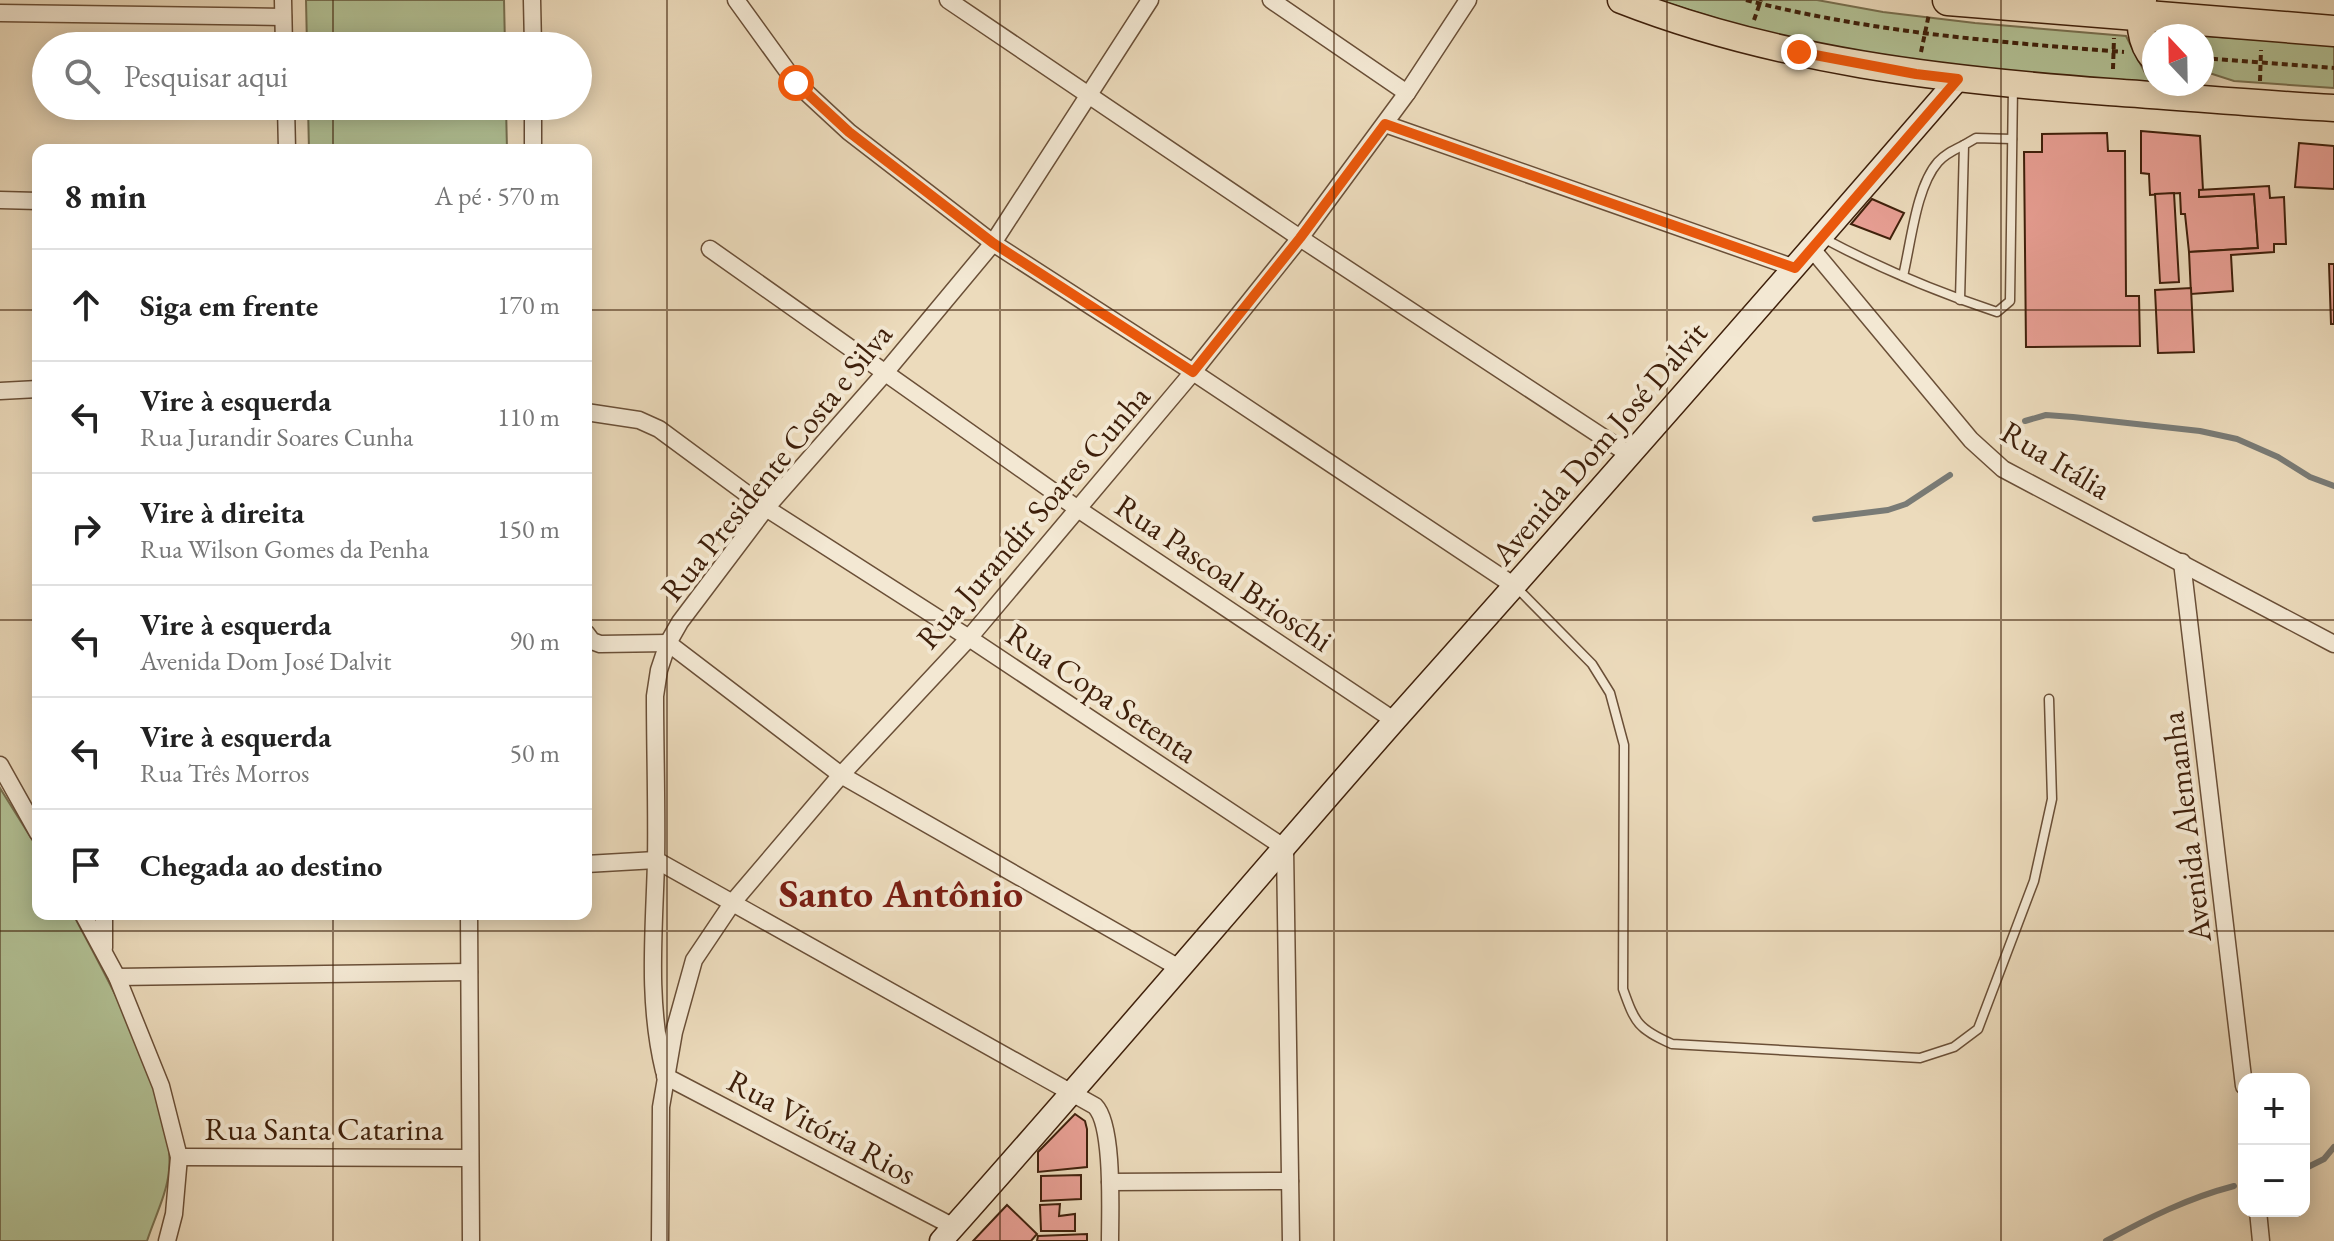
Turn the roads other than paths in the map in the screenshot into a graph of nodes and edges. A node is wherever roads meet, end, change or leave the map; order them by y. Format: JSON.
{"nodes":[{"id":1,"x":532,"y":0,"type":"edge"},
{"id":2,"x":736,"y":0,"type":"edge"},
{"id":3,"x":948,"y":0,"type":"edge"},
{"id":4,"x":1150,"y":0,"type":"edge"},
{"id":5,"x":1271,"y":0,"type":"edge"},
{"id":6,"x":1468,"y":0,"type":"edge"},
{"id":7,"x":1621,"y":0,"type":"edge"},
{"id":8,"x":1939,"y":6,"type":"edge"},
{"id":9,"x":283,"y":8,"type":"edge"},
{"id":10,"x":2133,"y":11,"type":"edge"},
{"id":11,"x":0,"y":13,"type":"edge"},
{"id":12,"x":2334,"y":31,"type":"edge"},
{"id":13,"x":284,"y":32,"type":"edge"},
{"id":14,"x":533,"y":32,"type":"edge"},
{"id":15,"x":2142,"y":36,"type":"edge"},
{"id":16,"x":1958,"y":79,"type":"junction"},
{"id":17,"x":2013,"y":85,"type":"junction"},
{"id":18,"x":1407,"y":93,"type":"junction"},
{"id":19,"x":1090,"y":95,"type":"junction"},
{"id":20,"x":2205,"y":96,"type":"edge"},
{"id":21,"x":2212,"y":100,"type":"junction"},
{"id":22,"x":2334,"y":108,"type":"edge"},
{"id":23,"x":286,"y":120,"type":"edge"},
{"id":24,"x":533,"y":120,"type":"edge"},
{"id":25,"x":1385,"y":124,"type":"junction"},
{"id":26,"x":2012,"y":139,"type":"junction"},
{"id":27,"x":287,"y":144,"type":"edge"},
{"id":28,"x":533,"y":144,"type":"edge"},
{"id":29,"x":1964,"y":145,"type":"junction"},
{"id":30,"x":0,"y":200,"type":"edge"},
{"id":31,"x":32,"y":201,"type":"edge"},
{"id":32,"x":1300,"y":238,"type":"junction"},
{"id":33,"x":993,"y":243,"type":"junction"},
{"id":34,"x":1816,"y":243,"type":"junction"},
{"id":35,"x":710,"y":249,"type":"dead end"},
{"id":36,"x":1795,"y":268,"type":"junction"},
{"id":37,"x":1903,"y":276,"type":"junction"},
{"id":38,"x":1960,"y":300,"type":"junction"},
{"id":39,"x":1193,"y":372,"type":"junction"},
{"id":40,"x":884,"y":374,"type":"junction"},
{"id":41,"x":32,"y":389,"type":"edge"},
{"id":42,"x":0,"y":391,"type":"edge"},
{"id":43,"x":592,"y":413,"type":"edge"},
{"id":44,"x":1630,"y":455,"type":"junction"},
{"id":45,"x":766,"y":508,"type":"junction"},
{"id":46,"x":1078,"y":509,"type":"junction"},
{"id":47,"x":2182,"y":562,"type":"junction"},
{"id":48,"x":1516,"y":587,"type":"junction"},
{"id":49,"x":969,"y":638,"type":"junction"},
{"id":50,"x":592,"y":641,"type":"edge"},
{"id":51,"x":668,"y":643,"type":"junction"},
{"id":52,"x":2334,"y":644,"type":"edge"},
{"id":53,"x":2049,"y":699,"type":"dead end"},
{"id":54,"x":1395,"y":721,"type":"junction"},
{"id":55,"x":0,"y":765,"type":"edge"},
{"id":56,"x":841,"y":775,"type":"junction"},
{"id":57,"x":32,"y":822,"type":"edge"},
{"id":58,"x":1285,"y":848,"type":"junction"},
{"id":59,"x":656,"y":860,"type":"junction"},
{"id":60,"x":592,"y":864,"type":"edge"},
{"id":61,"x":733,"y":902,"type":"junction"},
{"id":62,"x":86,"y":920,"type":"edge"},
{"id":63,"x":104,"y":920,"type":"edge"},
{"id":64,"x":469,"y":920,"type":"edge"},
{"id":65,"x":104,"y":952,"type":"junction"},
{"id":66,"x":1181,"y":969,"type":"junction"},
{"id":67,"x":469,"y":972,"type":"junction"},
{"id":68,"x":117,"y":977,"type":"junction"},
{"id":69,"x":2242,"y":1073,"type":"edge"},
{"id":70,"x":665,"y":1076,"type":"junction"},
{"id":71,"x":1073,"y":1094,"type":"junction"},
{"id":72,"x":179,"y":1157,"type":"junction"},
{"id":73,"x":469,"y":1158,"type":"junction"},
{"id":74,"x":1290,"y":1181,"type":"junction"},
{"id":75,"x":1110,"y":1182,"type":"junction"},
{"id":76,"x":2259,"y":1217,"type":"edge"},
{"id":77,"x":948,"y":1234,"type":"edge"},
{"id":78,"x":167,"y":1241,"type":"edge"},
{"id":79,"x":471,"y":1241,"type":"edge"},
{"id":80,"x":660,"y":1241,"type":"edge"},
{"id":81,"x":1110,"y":1241,"type":"edge"},
{"id":82,"x":1291,"y":1241,"type":"edge"},
{"id":83,"x":2261,"y":1241,"type":"edge"}],
"edges":[{"from":1,"to":14,"type":"street"},
{"from":2,"to":33,"type":"street"},
{"from":3,"to":19,"type":"street"},
{"from":4,"to":19,"type":"street","name":"Rua Presidente Costa e Silva"},
{"from":5,"to":18,"type":"street"},
{"from":6,"to":18,"type":"street","name":"Rua Jurandir Soares Cunha"},
{"from":7,"to":16,"type":"main road"},
{"from":8,"to":10,"type":"highway"},
{"from":9,"to":11,"type":"street"},
{"from":9,"to":13,"type":"street"},
{"from":10,"to":12,"type":"highway"},
{"from":10,"to":15,"type":"main road"},
{"from":16,"to":17,"type":"main road"},
{"from":16,"to":34,"type":"street","name":"Avenida Dom José Dalvit"},
{"from":17,"to":21,"type":"main road"},
{"from":17,"to":26,"type":"lane"},
{"from":18,"to":25,"type":"street","name":"Rua Jurandir Soares Cunha"},
{"from":19,"to":32,"type":"street"},
{"from":19,"to":33,"type":"street","name":"Rua Presidente Costa e Silva"},
{"from":20,"to":21,"type":"main road"},
{"from":21,"to":22,"type":"main road"},
{"from":23,"to":27,"type":"street"},
{"from":24,"to":28,"type":"street"},
{"from":25,"to":32,"type":"street","name":"Rua Jurandir Soares Cunha"},
{"from":25,"to":36,"type":"street"},
{"from":26,"to":29,"type":"lane"},
{"from":26,"to":38,"type":"lane"},
{"from":29,"to":37,"type":"lane"},
{"from":29,"to":38,"type":"lane"},
{"from":30,"to":31,"type":"street"},
{"from":32,"to":39,"type":"street","name":"Rua Jurandir Soares Cunha"},
{"from":32,"to":44,"type":"street"},
{"from":33,"to":39,"type":"street"},
{"from":33,"to":40,"type":"street","name":"Rua Presidente Costa e Silva"},
{"from":34,"to":36,"type":"street","name":"Avenida Dom José Dalvit"},
{"from":34,"to":37,"type":"lane"},
{"from":34,"to":47,"type":"street","name":"Rua Itália"},
{"from":35,"to":40,"type":"street","name":"Rua Pascoal Brioschi"},
{"from":36,"to":44,"type":"street","name":"Avenida Dom José Dalvit"},
{"from":37,"to":38,"type":"lane"},
{"from":39,"to":46,"type":"street","name":"Rua Jurandir Soares Cunha"},
{"from":39,"to":48,"type":"street"},
{"from":40,"to":45,"type":"street","name":"Rua Presidente Costa e Silva"},
{"from":40,"to":46,"type":"street","name":"Rua Pascoal Brioschi"},
{"from":41,"to":42,"type":"street"},
{"from":43,"to":45,"type":"street","name":"Rua Copa Setenta"},
{"from":44,"to":48,"type":"street","name":"Avenida Dom José Dalvit"},
{"from":45,"to":49,"type":"street","name":"Rua Copa Setenta"},
{"from":45,"to":51,"type":"street","name":"Rua Presidente Costa e Silva"},
{"from":46,"to":49,"type":"street","name":"Rua Jurandir Soares Cunha"},
{"from":46,"to":54,"type":"street","name":"Rua Pascoal Brioschi"},
{"from":47,"to":52,"type":"street","name":"Rua Itália"},
{"from":47,"to":69,"type":"street","name":"Avenida Alemanha"},
{"from":48,"to":53,"type":"lane"},
{"from":48,"to":54,"type":"street","name":"Avenida Dom José Dalvit"},
{"from":49,"to":56,"type":"street","name":"Rua Jurandir Soares Cunha"},
{"from":49,"to":58,"type":"street","name":"Rua Copa Setenta"},
{"from":50,"to":51,"type":"street"},
{"from":51,"to":56,"type":"street"},
{"from":51,"to":59,"type":"street","name":"Rua Presidente Costa e Silva"},
{"from":54,"to":58,"type":"street","name":"Avenida Dom José Dalvit"},
{"from":55,"to":57,"type":"street"},
{"from":56,"to":61,"type":"street","name":"Rua Jurandir Soares Cunha"},
{"from":56,"to":66,"type":"street"},
{"from":58,"to":66,"type":"street","name":"Avenida Dom José Dalvit"},
{"from":58,"to":74,"type":"street"},
{"from":59,"to":60,"type":"street"},
{"from":59,"to":61,"type":"street"},
{"from":59,"to":70,"type":"street","name":"Rua Presidente Costa e Silva"},
{"from":61,"to":70,"type":"street","name":"Rua Jurandir Soares Cunha"},
{"from":61,"to":71,"type":"street"},
{"from":62,"to":65,"type":"street"},
{"from":63,"to":65,"type":"street"},
{"from":64,"to":67,"type":"street"},
{"from":65,"to":68,"type":"street"},
{"from":66,"to":71,"type":"street","name":"Avenida Dom José Dalvit"},
{"from":67,"to":68,"type":"street"},
{"from":67,"to":73,"type":"street"},
{"from":68,"to":72,"type":"street"},
{"from":70,"to":77,"type":"street","name":"Rua Vitória Rios"},
{"from":70,"to":80,"type":"street"},
{"from":71,"to":75,"type":"street"},
{"from":71,"to":77,"type":"street","name":"Avenida Dom José Dalvit"},
{"from":72,"to":73,"type":"street","name":"Rua Santa Catarina"},
{"from":72,"to":78,"type":"street"},
{"from":73,"to":79,"type":"street"},
{"from":74,"to":75,"type":"street"},
{"from":74,"to":82,"type":"street"},
{"from":75,"to":81,"type":"street"},
{"from":76,"to":83,"type":"street"}]}
